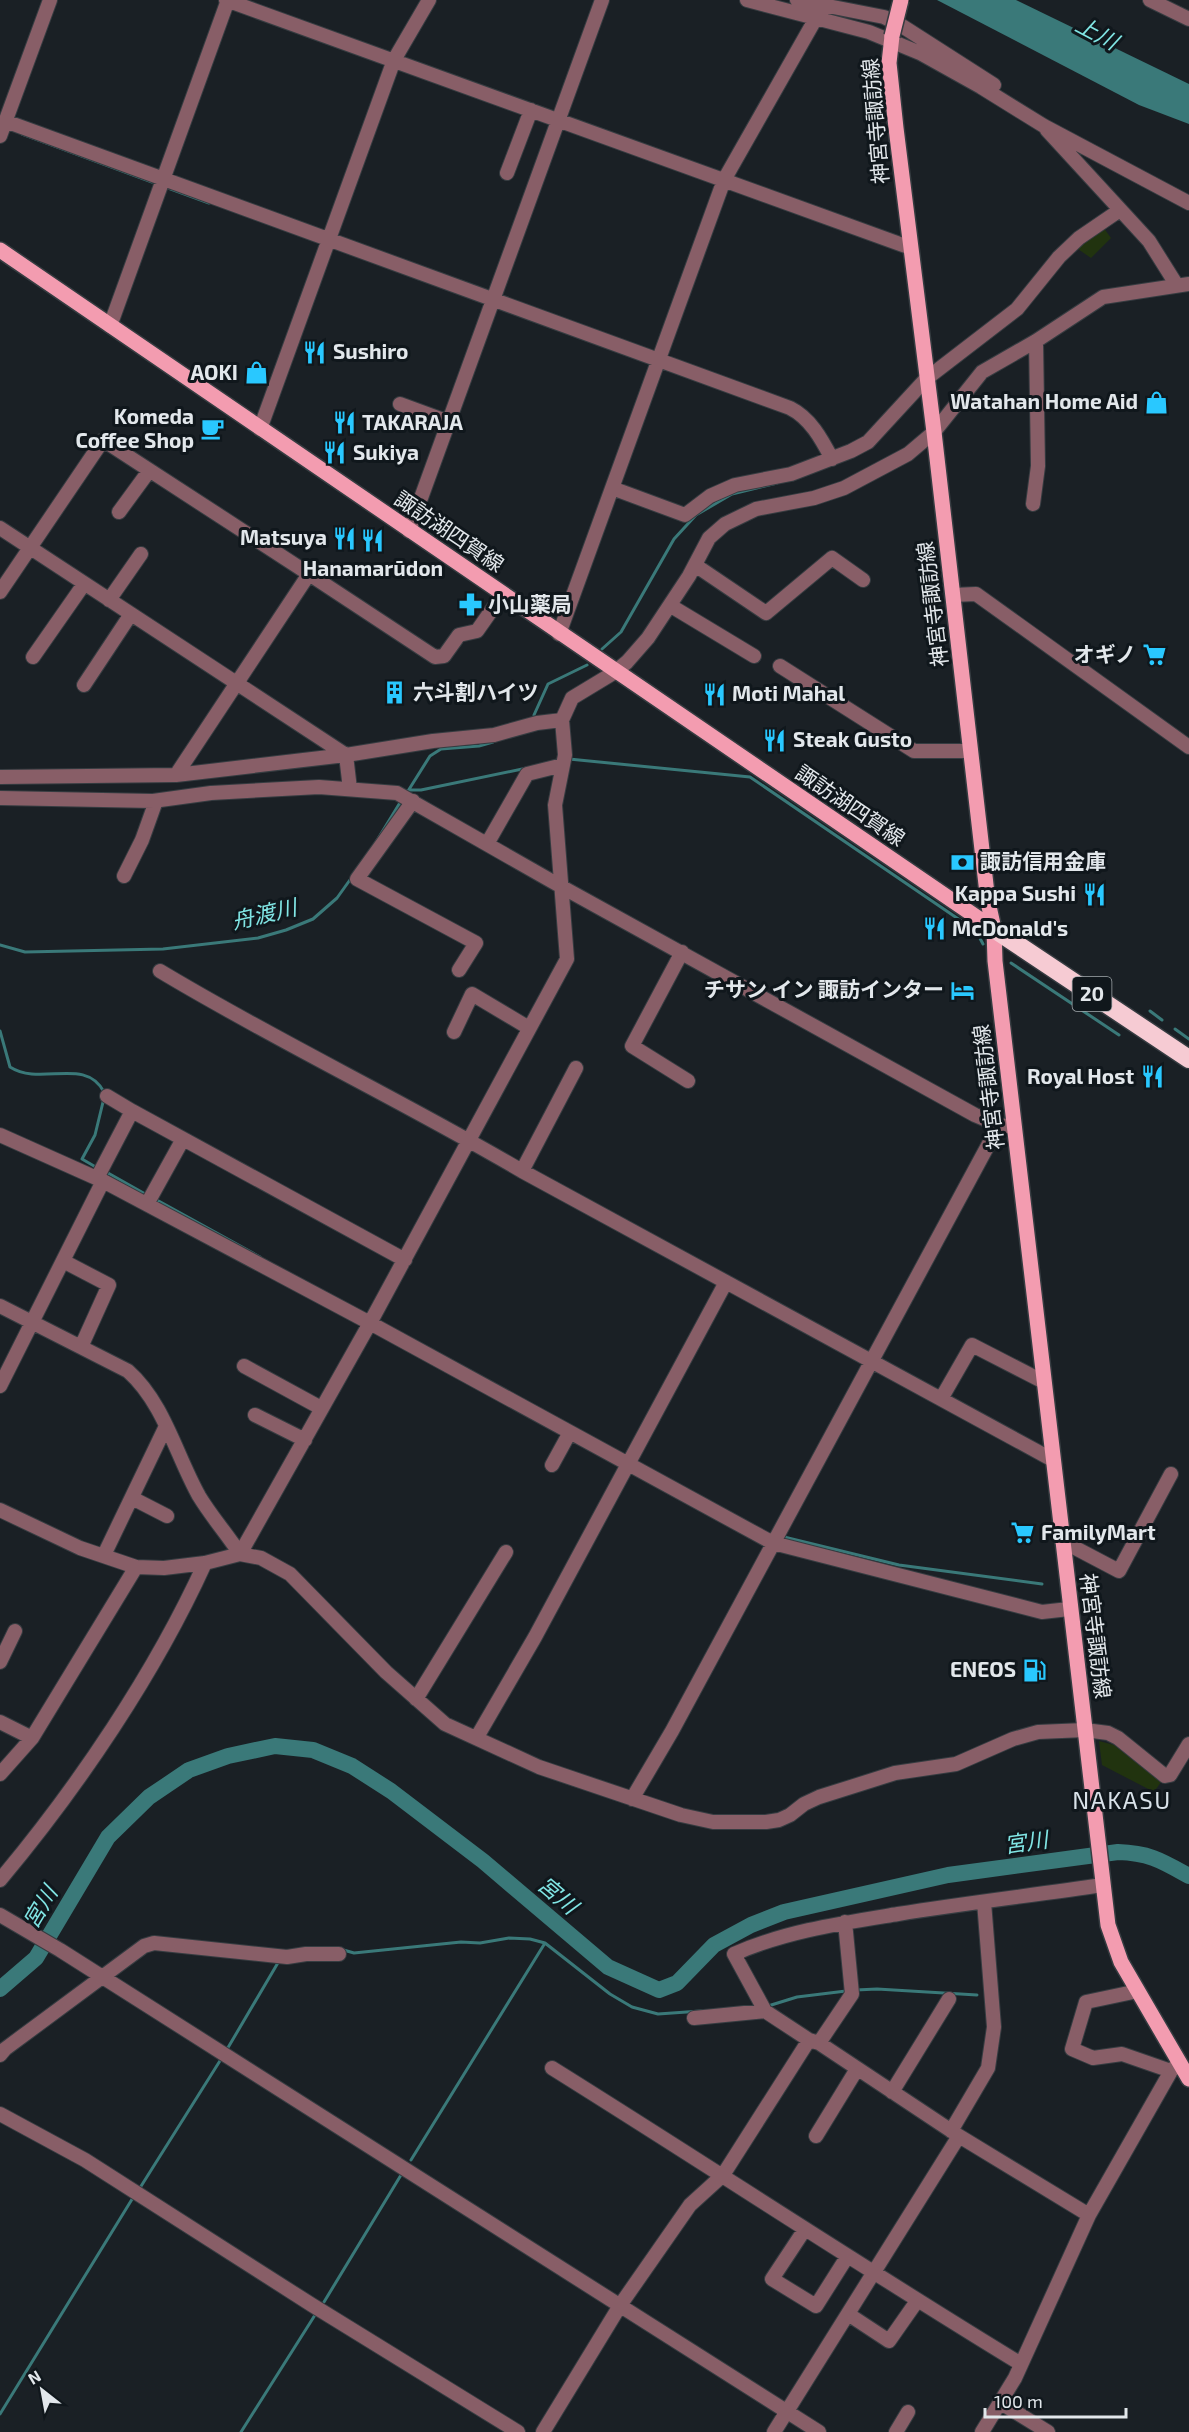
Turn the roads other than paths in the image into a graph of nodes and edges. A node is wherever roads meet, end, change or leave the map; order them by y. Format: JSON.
{"nodes":[{"id":1,"x":50,"y":0,"type":"edge"},
{"id":2,"x":227,"y":0,"type":"edge"},
{"id":3,"x":429,"y":0,"type":"edge"},
{"id":4,"x":602,"y":0,"type":"edge"},
{"id":5,"x":747,"y":0,"type":"edge"},
{"id":6,"x":797,"y":0,"type":"edge"},
{"id":7,"x":902,"y":0,"type":"edge"},
{"id":8,"x":1150,"y":0,"type":"edge"},
{"id":9,"x":816,"y":12,"type":"junction"},
{"id":10,"x":1189,"y":19,"type":"edge"},
{"id":11,"x":891,"y":39,"type":"junction"},
{"id":12,"x":394,"y":60,"type":"junction"},
{"id":13,"x":531,"y":110,"type":"junction"},
{"id":14,"x":558,"y":120,"type":"junction"},
{"id":15,"x":5,"y":121,"type":"junction"},
{"id":16,"x":1044,"y":126,"type":"junction"},
{"id":17,"x":0,"y":136,"type":"edge"},
{"id":18,"x":1081,"y":146,"type":"junction"},
{"id":19,"x":507,"y":173,"type":"dead end"},
{"id":20,"x":162,"y":179,"type":"junction"},
{"id":21,"x":724,"y":180,"type":"junction"},
{"id":22,"x":1189,"y":203,"type":"edge"},
{"id":23,"x":1120,"y":210,"type":"junction"},
{"id":24,"x":328,"y":239,"type":"junction"},
{"id":25,"x":911,"y":248,"type":"junction"},
{"id":26,"x":0,"y":250,"type":"edge"},
{"id":27,"x":1183,"y":284,"type":"edge"},
{"id":28,"x":494,"y":301,"type":"junction"},
{"id":29,"x":110,"y":326,"type":"junction"},
{"id":30,"x":1036,"y":341,"type":"junction"},
{"id":31,"x":659,"y":360,"type":"junction"},
{"id":32,"x":926,"y":379,"type":"junction"},
{"id":33,"x":400,"y":404,"type":"dead end"},
{"id":34,"x":449,"y":422,"type":"junction"},
{"id":35,"x":260,"y":429,"type":"junction"},
{"id":36,"x":934,"y":432,"type":"junction"},
{"id":37,"x":832,"y":459,"type":"junction"},
{"id":38,"x":149,"y":471,"type":"junction"},
{"id":39,"x":612,"y":488,"type":"junction"},
{"id":40,"x":1033,"y":504,"type":"dead end"},
{"id":41,"x":119,"y":512,"type":"dead end"},
{"id":42,"x":0,"y":528,"type":"edge"},
{"id":43,"x":409,"y":531,"type":"junction"},
{"id":44,"x":30,"y":548,"type":"junction"},
{"id":45,"x":141,"y":554,"type":"dead end"},
{"id":46,"x":695,"y":565,"type":"junction"},
{"id":47,"x":309,"y":574,"type":"junction"},
{"id":48,"x":863,"y":580,"type":"dead end"},
{"id":49,"x":84,"y":584,"type":"junction"},
{"id":50,"x":0,"y":592,"type":"edge"},
{"id":51,"x":503,"y":594,"type":"junction"},
{"id":52,"x":953,"y":595,"type":"junction"},
{"id":53,"x":109,"y":600,"type":"junction"},
{"id":54,"x":671,"y":606,"type":"junction"},
{"id":55,"x":131,"y":614,"type":"junction"},
{"id":56,"x":560,"y":634,"type":"junction"},
{"id":57,"x":33,"y":657,"type":"dead end"},
{"id":58,"x":754,"y":657,"type":"dead end"},
{"id":59,"x":780,"y":666,"type":"dead end"},
{"id":60,"x":615,"y":672,"type":"junction"},
{"id":61,"x":238,"y":684,"type":"junction"},
{"id":62,"x":84,"y":685,"type":"dead end"},
{"id":63,"x":562,"y":720,"type":"junction"},
{"id":64,"x":1189,"y":747,"type":"edge"},
{"id":65,"x":971,"y":751,"type":"junction"},
{"id":66,"x":346,"y":755,"type":"junction"},
{"id":67,"x":564,"y":761,"type":"junction"},
{"id":68,"x":176,"y":775,"type":"junction"},
{"id":69,"x":0,"y":777,"type":"edge"},
{"id":70,"x":350,"y":789,"type":"junction"},
{"id":71,"x":0,"y":798,"type":"edge"},
{"id":72,"x":407,"y":798,"type":"junction"},
{"id":73,"x":156,"y":801,"type":"junction"},
{"id":74,"x":487,"y":844,"type":"junction"},
{"id":75,"x":124,"y":876,"type":"dead end"},
{"id":76,"x":562,"y":886,"type":"junction"},
{"id":77,"x":994,"y":929,"type":"junction"},
{"id":78,"x":682,"y":952,"type":"junction"},
{"id":79,"x":459,"y":970,"type":"dead end"},
{"id":80,"x":160,"y":971,"type":"dead end"},
{"id":81,"x":529,"y":1028,"type":"junction"},
{"id":82,"x":453,"y":1032,"type":"dead end"},
{"id":83,"x":1189,"y":1059,"type":"edge"},
{"id":84,"x":576,"y":1068,"type":"dead end"},
{"id":85,"x":688,"y":1081,"type":"dead end"},
{"id":86,"x":107,"y":1096,"type":"dead end"},
{"id":87,"x":132,"y":1111,"type":"junction"},
{"id":88,"x":1007,"y":1126,"type":"junction"},
{"id":89,"x":0,"y":1136,"type":"edge"},
{"id":90,"x":183,"y":1139,"type":"junction"},
{"id":91,"x":469,"y":1140,"type":"junction"},
{"id":92,"x":522,"y":1171,"type":"junction"},
{"id":93,"x":100,"y":1179,"type":"junction"},
{"id":94,"x":147,"y":1204,"type":"junction"},
{"id":95,"x":405,"y":1260,"type":"junction"},
{"id":96,"x":63,"y":1261,"type":"junction"},
{"id":97,"x":726,"y":1282,"type":"junction"},
{"id":98,"x":0,"y":1306,"type":"edge"},
{"id":99,"x":33,"y":1322,"type":"junction"},
{"id":100,"x":370,"y":1323,"type":"junction"},
{"id":101,"x":81,"y":1347,"type":"junction"},
{"id":102,"x":872,"y":1360,"type":"junction"},
{"id":103,"x":244,"y":1366,"type":"dead end"},
{"id":104,"x":1044,"y":1382,"type":"junction"},
{"id":105,"x":0,"y":1386,"type":"edge"},
{"id":106,"x":941,"y":1399,"type":"junction"},
{"id":107,"x":321,"y":1408,"type":"junction"},
{"id":108,"x":255,"y":1415,"type":"dead end"},
{"id":109,"x":166,"y":1426,"type":"junction"},
{"id":110,"x":569,"y":1434,"type":"junction"},
{"id":111,"x":305,"y":1440,"type":"junction"},
{"id":112,"x":1053,"y":1460,"type":"junction"},
{"id":113,"x":552,"y":1465,"type":"dead end"},
{"id":114,"x":627,"y":1466,"type":"junction"},
{"id":115,"x":1171,"y":1474,"type":"dead end"},
{"id":116,"x":132,"y":1498,"type":"junction"},
{"id":117,"x":2,"y":1515,"type":"edge"},
{"id":118,"x":167,"y":1516,"type":"dead end"},
{"id":119,"x":1062,"y":1541,"type":"junction"},
{"id":120,"x":773,"y":1543,"type":"junction"},
{"id":121,"x":506,"y":1552,"type":"dead end"},
{"id":122,"x":240,"y":1554,"type":"junction"},
{"id":123,"x":104,"y":1555,"type":"junction"},
{"id":124,"x":205,"y":1563,"type":"junction"},
{"id":125,"x":136,"y":1567,"type":"junction"},
{"id":126,"x":1069,"y":1609,"type":"junction"},
{"id":127,"x":15,"y":1631,"type":"dead end"},
{"id":128,"x":0,"y":1662,"type":"edge"},
{"id":129,"x":416,"y":1699,"type":"junction"},
{"id":130,"x":0,"y":1722,"type":"edge"},
{"id":131,"x":1085,"y":1730,"type":"junction"},
{"id":132,"x":477,"y":1737,"type":"junction"},
{"id":133,"x":32,"y":1738,"type":"junction"},
{"id":134,"x":1189,"y":1744,"type":"edge"},
{"id":135,"x":0,"y":1774,"type":"edge"},
{"id":136,"x":632,"y":1799,"type":"junction"},
{"id":137,"x":1103,"y":1879,"type":"junction"},
{"id":138,"x":0,"y":1880,"type":"edge"},
{"id":139,"x":984,"y":1902,"type":"junction"},
{"id":140,"x":0,"y":1915,"type":"edge"},
{"id":141,"x":845,"y":1922,"type":"junction"},
{"id":142,"x":339,"y":1954,"type":"dead end"},
{"id":143,"x":103,"y":1977,"type":"junction"},
{"id":144,"x":1138,"y":1991,"type":"junction"},
{"id":145,"x":949,"y":1999,"type":"dead end"},
{"id":146,"x":765,"y":2011,"type":"junction"},
{"id":147,"x":694,"y":2018,"type":"dead end"},
{"id":148,"x":814,"y":2042,"type":"junction"},
{"id":149,"x":0,"y":2055,"type":"edge"},
{"id":150,"x":1175,"y":2067,"type":"junction"},
{"id":151,"x":552,"y":2068,"type":"dead end"},
{"id":152,"x":857,"y":2069,"type":"junction"},
{"id":153,"x":1189,"y":2079,"type":"edge"},
{"id":154,"x":892,"y":2092,"type":"junction"},
{"id":155,"x":0,"y":2114,"type":"edge"},
{"id":156,"x":955,"y":2134,"type":"junction"},
{"id":157,"x":816,"y":2136,"type":"dead end"},
{"id":158,"x":723,"y":2175,"type":"junction"},
{"id":159,"x":1089,"y":2216,"type":"junction"},
{"id":160,"x":805,"y":2229,"type":"junction"},
{"id":161,"x":847,"y":2257,"type":"junction"},
{"id":162,"x":873,"y":2274,"type":"junction"},
{"id":163,"x":917,"y":2301,"type":"junction"},
{"id":164,"x":621,"y":2304,"type":"junction"},
{"id":165,"x":848,"y":2314,"type":"junction"},
{"id":166,"x":1020,"y":2364,"type":"junction"},
{"id":167,"x":1001,"y":2403,"type":"junction"},
{"id":168,"x":787,"y":2412,"type":"junction"},
{"id":169,"x":908,"y":2412,"type":"dead end"},
{"id":170,"x":518,"y":2432,"type":"edge"},
{"id":171,"x":543,"y":2432,"type":"edge"},
{"id":172,"x":774,"y":2432,"type":"edge"},
{"id":173,"x":819,"y":2432,"type":"edge"},
{"id":174,"x":896,"y":2432,"type":"edge"},
{"id":175,"x":982,"y":2432,"type":"edge"},
{"id":176,"x":1048,"y":2432,"type":"edge"}],
"edges":[{"from":1,"to":15,"type":"street"},
{"from":2,"to":12,"type":"street"},
{"from":2,"to":20,"type":"street"},
{"from":3,"to":12,"type":"street"},
{"from":4,"to":14,"type":"street"},
{"from":5,"to":9,"type":"street"},
{"from":6,"to":9,"type":"street"},
{"from":7,"to":11,"type":"main road","name":"神宮寺諏訪線","bridge":true},
{"from":8,"to":10,"type":"street"},
{"from":9,"to":11,"type":"street"},
{"from":9,"to":18,"type":"street"},
{"from":9,"to":21,"type":"street"},
{"from":11,"to":16,"type":"street"},
{"from":11,"to":25,"type":"main road","name":"神宮寺諏訪線"},
{"from":12,"to":13,"type":"street"},
{"from":12,"to":24,"type":"street"},
{"from":13,"to":14,"type":"street"},
{"from":13,"to":19,"type":"street"},
{"from":14,"to":21,"type":"street"},
{"from":14,"to":28,"type":"street"},
{"from":15,"to":17,"type":"street"},
{"from":15,"to":20,"type":"street"},
{"from":16,"to":18,"type":"street"},
{"from":16,"to":23,"type":"street"},
{"from":18,"to":22,"type":"street"},
{"from":20,"to":24,"type":"street"},
{"from":20,"to":29,"type":"street"},
{"from":21,"to":25,"type":"street"},
{"from":21,"to":31,"type":"street"},
{"from":23,"to":27,"type":"street"},
{"from":23,"to":32,"type":"street"},
{"from":24,"to":28,"type":"street"},
{"from":24,"to":35,"type":"street"},
{"from":25,"to":32,"type":"main road","name":"神宮寺諏訪線"},
{"from":26,"to":29,"type":"main road","name":"諏訪湖四賀線"},
{"from":27,"to":30,"type":"street"},
{"from":28,"to":31,"type":"street"},
{"from":28,"to":34,"type":"street"},
{"from":29,"to":35,"type":"main road","name":"諏訪湖四賀線"},
{"from":30,"to":36,"type":"street"},
{"from":30,"to":40,"type":"street"},
{"from":31,"to":37,"type":"street"},
{"from":31,"to":39,"type":"street"},
{"from":32,"to":36,"type":"main road","name":"神宮寺諏訪線"},
{"from":32,"to":37,"type":"street"},
{"from":33,"to":34,"type":"street"},
{"from":34,"to":43,"type":"street"},
{"from":35,"to":43,"type":"main road","name":"諏訪湖四賀線"},
{"from":36,"to":46,"type":"street"},
{"from":36,"to":52,"type":"main road","name":"神宮寺諏訪線"},
{"from":37,"to":39,"type":"street"},
{"from":38,"to":41,"type":"street"},
{"from":38,"to":44,"type":"street"},
{"from":38,"to":47,"type":"street"},
{"from":39,"to":56,"type":"street"},
{"from":42,"to":44,"type":"street"},
{"from":43,"to":51,"type":"main road","name":"諏訪湖四賀線"},
{"from":44,"to":49,"type":"street"},
{"from":44,"to":50,"type":"street"},
{"from":45,"to":53,"type":"street"},
{"from":46,"to":48,"type":"street"},
{"from":46,"to":54,"type":"street"},
{"from":47,"to":51,"type":"street"},
{"from":47,"to":61,"type":"street"},
{"from":49,"to":53,"type":"street"},
{"from":49,"to":57,"type":"street"},
{"from":51,"to":56,"type":"main road","name":"諏訪湖四賀線"},
{"from":52,"to":64,"type":"street"},
{"from":52,"to":65,"type":"main road","name":"神宮寺諏訪線"},
{"from":53,"to":55,"type":"street"},
{"from":54,"to":58,"type":"street"},
{"from":54,"to":60,"type":"street"},
{"from":55,"to":61,"type":"street"},
{"from":55,"to":62,"type":"street"},
{"from":56,"to":60,"type":"main road","name":"諏訪湖四賀線"},
{"from":59,"to":65,"type":"street"},
{"from":60,"to":63,"type":"street"},
{"from":60,"to":77,"type":"main road","name":"諏訪湖四賀線"},
{"from":61,"to":66,"type":"street"},
{"from":61,"to":68,"type":"street"},
{"from":63,"to":66,"type":"street"},
{"from":63,"to":67,"type":"street"},
{"from":65,"to":77,"type":"main road","name":"神宮寺諏訪線"},
{"from":66,"to":68,"type":"street"},
{"from":66,"to":70,"type":"street"},
{"from":67,"to":74,"type":"street"},
{"from":67,"to":76,"type":"street"},
{"from":68,"to":69,"type":"street"},
{"from":70,"to":72,"type":"street"},
{"from":70,"to":73,"type":"street"},
{"from":71,"to":73,"type":"street"},
{"from":72,"to":74,"type":"street"},
{"from":72,"to":79,"type":"street"},
{"from":73,"to":75,"type":"street"},
{"from":74,"to":76,"type":"street"},
{"from":76,"to":78,"type":"street"},
{"from":76,"to":81,"type":"street"},
{"from":77,"to":83,"type":"highway","number":"20"},
{"from":77,"to":88,"type":"main road","name":"神宮寺諏訪線"},
{"from":78,"to":85,"type":"street"},
{"from":78,"to":88,"type":"street"},
{"from":80,"to":91,"type":"street"},
{"from":81,"to":82,"type":"street"},
{"from":81,"to":91,"type":"street"},
{"from":84,"to":92,"type":"street"},
{"from":86,"to":87,"type":"street"},
{"from":87,"to":90,"type":"street"},
{"from":87,"to":93,"type":"street"},
{"from":88,"to":102,"type":"street"},
{"from":88,"to":104,"type":"main road","name":"神宮寺諏訪線"},
{"from":89,"to":93,"type":"street"},
{"from":90,"to":94,"type":"street"},
{"from":90,"to":95,"type":"street"},
{"from":91,"to":92,"type":"street"},
{"from":91,"to":95,"type":"street"},
{"from":92,"to":97,"type":"street"},
{"from":93,"to":94,"type":"street"},
{"from":93,"to":96,"type":"street"},
{"from":94,"to":100,"type":"street"},
{"from":95,"to":100,"type":"street"},
{"from":96,"to":99,"type":"street"},
{"from":96,"to":101,"type":"street"},
{"from":97,"to":102,"type":"street"},
{"from":97,"to":114,"type":"street"},
{"from":98,"to":99,"type":"street"},
{"from":99,"to":101,"type":"street"},
{"from":99,"to":105,"type":"street"},
{"from":100,"to":107,"type":"street"},
{"from":100,"to":110,"type":"street"},
{"from":101,"to":109,"type":"street"},
{"from":102,"to":106,"type":"street"},
{"from":102,"to":120,"type":"street"},
{"from":103,"to":107,"type":"street"},
{"from":104,"to":106,"type":"street"},
{"from":104,"to":112,"type":"main road","name":"神宮寺諏訪線"},
{"from":106,"to":112,"type":"street"},
{"from":107,"to":111,"type":"street"},
{"from":108,"to":111,"type":"street"},
{"from":109,"to":116,"type":"street"},
{"from":109,"to":122,"type":"street"},
{"from":110,"to":113,"type":"street"},
{"from":110,"to":114,"type":"street"},
{"from":111,"to":122,"type":"street"},
{"from":112,"to":119,"type":"main road","name":"神宮寺諏訪線"},
{"from":114,"to":120,"type":"street"},
{"from":114,"to":132,"type":"street"},
{"from":115,"to":119,"type":"street"},
{"from":116,"to":118,"type":"street"},
{"from":116,"to":123,"type":"street"},
{"from":117,"to":123,"type":"street"},
{"from":119,"to":126,"type":"main road","name":"神宮寺諏訪線"},
{"from":120,"to":126,"type":"street"},
{"from":120,"to":136,"type":"street"},
{"from":121,"to":129,"type":"street"},
{"from":122,"to":124,"type":"street"},
{"from":122,"to":129,"type":"street"},
{"from":123,"to":125,"type":"street"},
{"from":124,"to":125,"type":"street"},
{"from":124,"to":138,"type":"street"},
{"from":125,"to":133,"type":"street"},
{"from":126,"to":131,"type":"main road","name":"神宮寺諏訪線"},
{"from":127,"to":128,"type":"street"},
{"from":129,"to":132,"type":"street"},
{"from":130,"to":133,"type":"street"},
{"from":131,"to":134,"type":"street"},
{"from":131,"to":136,"type":"street"},
{"from":131,"to":137,"type":"main road","name":"神宮寺諏訪線"},
{"from":132,"to":136,"type":"street"},
{"from":133,"to":135,"type":"street"},
{"from":137,"to":139,"type":"street"},
{"from":137,"to":144,"type":"main road","name":"神宮寺諏訪線"},
{"from":139,"to":141,"type":"street"},
{"from":139,"to":156,"type":"street"},
{"from":140,"to":143,"type":"street"},
{"from":141,"to":146,"type":"street"},
{"from":141,"to":148,"type":"street"},
{"from":142,"to":143,"type":"street"},
{"from":143,"to":149,"type":"street"},
{"from":143,"to":164,"type":"street"},
{"from":144,"to":150,"type":"main road","name":"神宮寺諏訪線"},
{"from":144,"to":150,"type":"street"},
{"from":145,"to":154,"type":"street"},
{"from":146,"to":147,"type":"street"},
{"from":146,"to":148,"type":"street"},
{"from":148,"to":152,"type":"street"},
{"from":148,"to":158,"type":"street"},
{"from":150,"to":153,"type":"main road","name":"神宮寺諏訪線"},
{"from":150,"to":159,"type":"street"},
{"from":151,"to":158,"type":"street"},
{"from":152,"to":154,"type":"street"},
{"from":152,"to":157,"type":"street"},
{"from":154,"to":156,"type":"street"},
{"from":155,"to":170,"type":"street"},
{"from":156,"to":159,"type":"street"},
{"from":156,"to":162,"type":"street"},
{"from":158,"to":160,"type":"street"},
{"from":158,"to":164,"type":"street"},
{"from":159,"to":166,"type":"street"},
{"from":160,"to":161,"type":"street"},
{"from":160,"to":161,"type":"street"},
{"from":161,"to":162,"type":"street"},
{"from":162,"to":163,"type":"street"},
{"from":162,"to":165,"type":"street"},
{"from":163,"to":165,"type":"street"},
{"from":163,"to":166,"type":"street"},
{"from":164,"to":168,"type":"street"},
{"from":164,"to":171,"type":"street"},
{"from":165,"to":168,"type":"street"},
{"from":166,"to":167,"type":"street"},
{"from":167,"to":175,"type":"street"},
{"from":167,"to":176,"type":"street"},
{"from":168,"to":172,"type":"street"},
{"from":168,"to":173,"type":"street"},
{"from":169,"to":174,"type":"street"}]}
